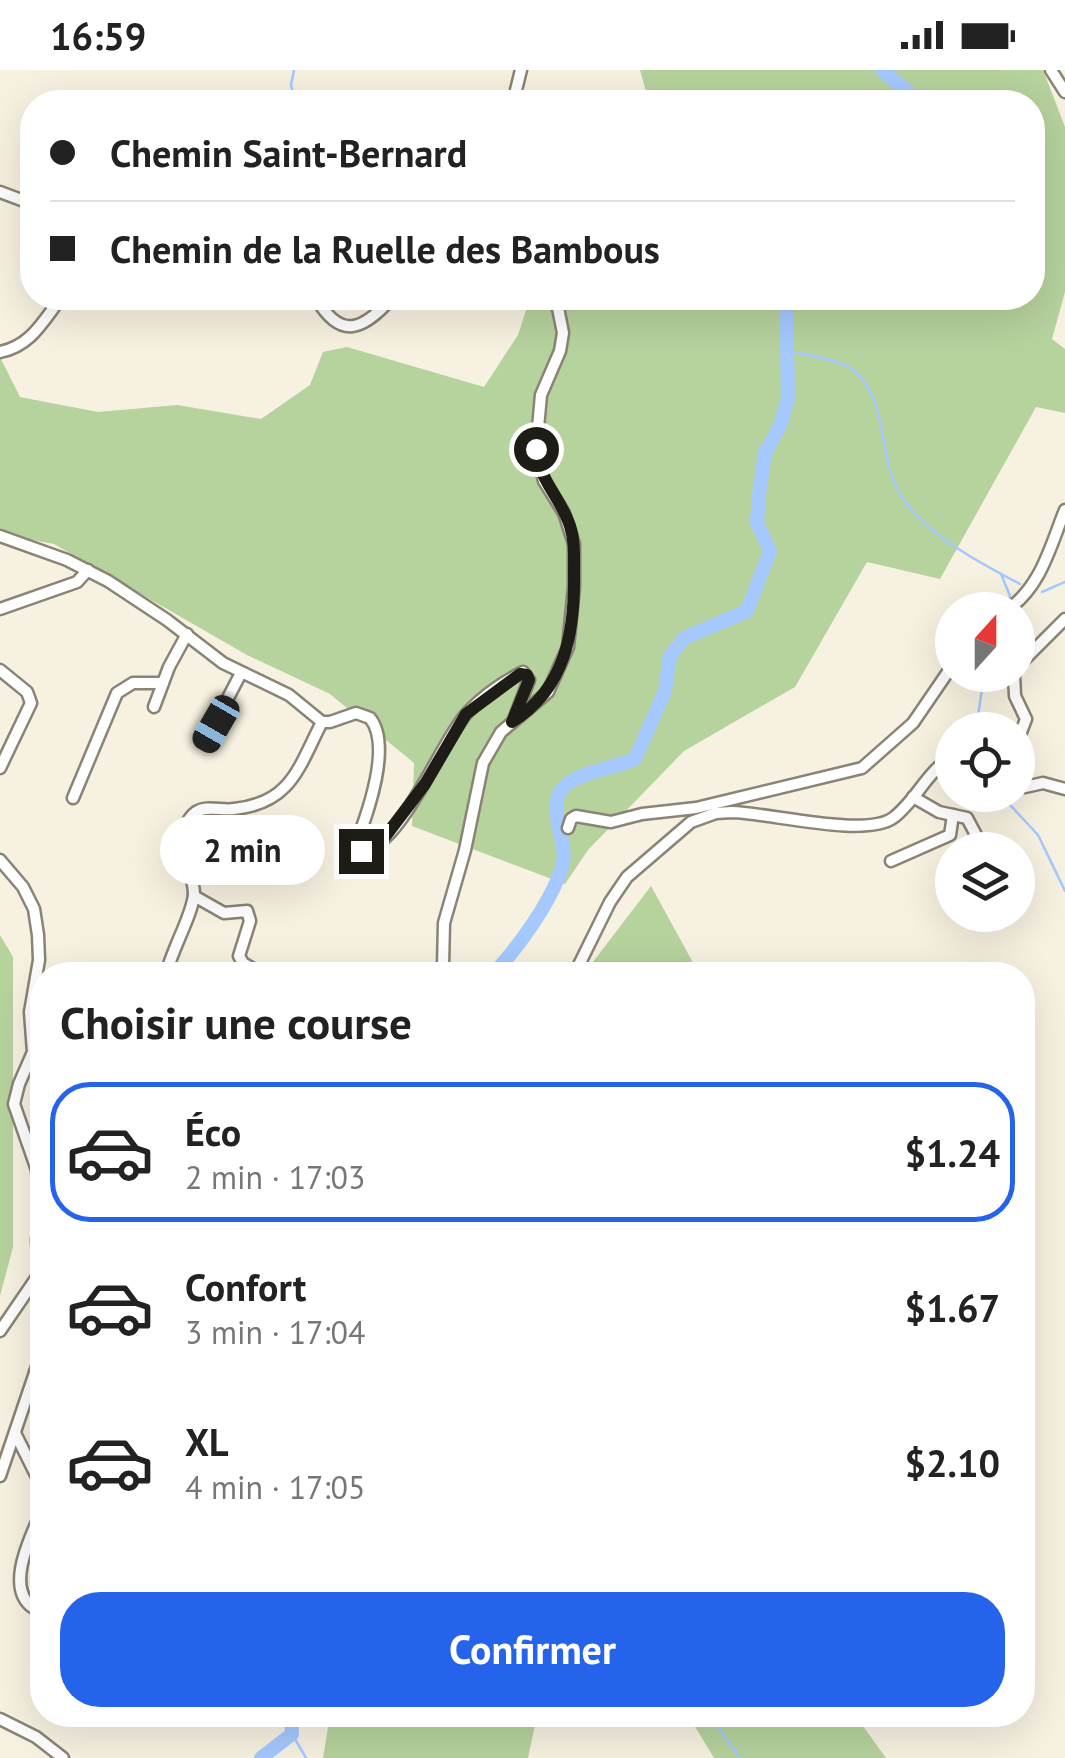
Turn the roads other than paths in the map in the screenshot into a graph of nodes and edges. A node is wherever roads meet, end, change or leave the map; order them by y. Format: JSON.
{"nodes":[{"id":1,"x":1050,"y":70,"type":"edge"},
{"id":2,"x":1065,"y":92,"type":"edge"},
{"id":3,"x":52,"y":310,"type":"edge"},
{"id":4,"x":325,"y":310,"type":"edge"},
{"id":5,"x":380,"y":310,"type":"edge"},
{"id":6,"x":558,"y":310,"type":"edge"},
{"id":7,"x":0,"y":352,"type":"edge"},
{"id":8,"x":1065,"y":510,"type":"edge"},
{"id":9,"x":0,"y":536,"type":"edge"},
{"id":10,"x":88,"y":570,"type":"junction"},
{"id":11,"x":1029,"y":592,"type":"edge"},
{"id":12,"x":0,"y":609,"type":"edge"},
{"id":13,"x":1065,"y":619,"type":"edge"},
{"id":14,"x":187,"y":634,"type":"junction"},
{"id":15,"x":1035,"y":649,"type":"edge"},
{"id":16,"x":0,"y":670,"type":"edge"},
{"id":17,"x":240,"y":673,"type":"junction"},
{"id":18,"x":162,"y":682,"type":"junction"},
{"id":19,"x":935,"y":691,"type":"edge"},
{"id":20,"x":154,"y":707,"type":"dead end"},
{"id":21,"x":322,"y":722,"type":"junction"},
{"id":22,"x":512,"y":722,"type":"junction"},
{"id":23,"x":205,"y":742,"type":"dead end"},
{"id":24,"x":5,"y":745,"type":"edge"},
{"id":25,"x":0,"y":768,"type":"edge"},
{"id":26,"x":935,"y":770,"type":"edge"},
{"id":27,"x":1035,"y":785,"type":"edge"},
{"id":28,"x":1065,"y":790,"type":"edge"},
{"id":29,"x":913,"y":797,"type":"junction"},
{"id":30,"x":73,"y":798,"type":"dead end"},
{"id":31,"x":734,"y":798,"type":"junction"},
{"id":32,"x":744,"y":812,"type":"junction"},
{"id":33,"x":716,"y":813,"type":"junction"},
{"id":34,"x":954,"y":815,"type":"junction"},
{"id":35,"x":568,"y":828,"type":"dead end"},
{"id":36,"x":974,"y":832,"type":"edge"},
{"id":37,"x":0,"y":860,"type":"edge"},
{"id":38,"x":891,"y":861,"type":"dead end"},
{"id":39,"x":194,"y":896,"type":"junction"},
{"id":40,"x":39,"y":962,"type":"edge"},
{"id":41,"x":169,"y":962,"type":"edge"},
{"id":42,"x":242,"y":962,"type":"edge"},
{"id":43,"x":443,"y":962,"type":"edge"},
{"id":44,"x":580,"y":962,"type":"edge"},
{"id":45,"x":30,"y":1064,"type":"edge"},
{"id":46,"x":30,"y":1150,"type":"edge"},
{"id":47,"x":30,"y":1287,"type":"edge"},
{"id":48,"x":0,"y":1331,"type":"edge"},
{"id":49,"x":30,"y":1387,"type":"edge"},
{"id":50,"x":15,"y":1432,"type":"junction"},
{"id":51,"x":4,"y":1448,"type":"edge"},
{"id":52,"x":30,"y":1463,"type":"edge"},
{"id":53,"x":0,"y":1476,"type":"edge"},
{"id":54,"x":30,"y":1537,"type":"edge"},
{"id":55,"x":30,"y":1604,"type":"edge"},
{"id":56,"x":0,"y":1719,"type":"edge"},
{"id":57,"x":63,"y":1758,"type":"edge"}],
"edges":[{"from":1,"to":2,"type":"street"},
{"from":3,"to":7,"type":"street"},
{"from":4,"to":5,"type":"street"},
{"from":6,"to":22,"type":"street"},
{"from":8,"to":11,"type":"street"},
{"from":9,"to":10,"type":"street"},
{"from":10,"to":12,"type":"street"},
{"from":10,"to":14,"type":"street"},
{"from":13,"to":15,"type":"street"},
{"from":14,"to":17,"type":"street"},
{"from":14,"to":18,"type":"street"},
{"from":16,"to":24,"type":"street"},
{"from":17,"to":21,"type":"street"},
{"from":17,"to":23,"type":"street"},
{"from":18,"to":20,"type":"street"},
{"from":18,"to":30,"type":"street"},
{"from":19,"to":31,"type":"street"},
{"from":21,"to":22,"type":"street"},
{"from":21,"to":39,"type":"street"},
{"from":22,"to":43,"type":"street"},
{"from":24,"to":25,"type":"street"},
{"from":26,"to":29,"type":"street"},
{"from":27,"to":28,"type":"street"},
{"from":29,"to":32,"type":"street"},
{"from":29,"to":34,"type":"street"},
{"from":31,"to":32,"type":"street"},
{"from":31,"to":33,"type":"street"},
{"from":31,"to":35,"type":"street"},
{"from":32,"to":33,"type":"street"},
{"from":33,"to":44,"type":"street"},
{"from":34,"to":36,"type":"street"},
{"from":34,"to":38,"type":"street"},
{"from":37,"to":40,"type":"street"},
{"from":39,"to":41,"type":"street"},
{"from":39,"to":42,"type":"street"},
{"from":45,"to":46,"type":"street"},
{"from":47,"to":48,"type":"street"},
{"from":49,"to":50,"type":"street"},
{"from":50,"to":51,"type":"street"},
{"from":50,"to":52,"type":"street"},
{"from":51,"to":53,"type":"street"},
{"from":54,"to":55,"type":"street"},
{"from":56,"to":57,"type":"street"}]}
